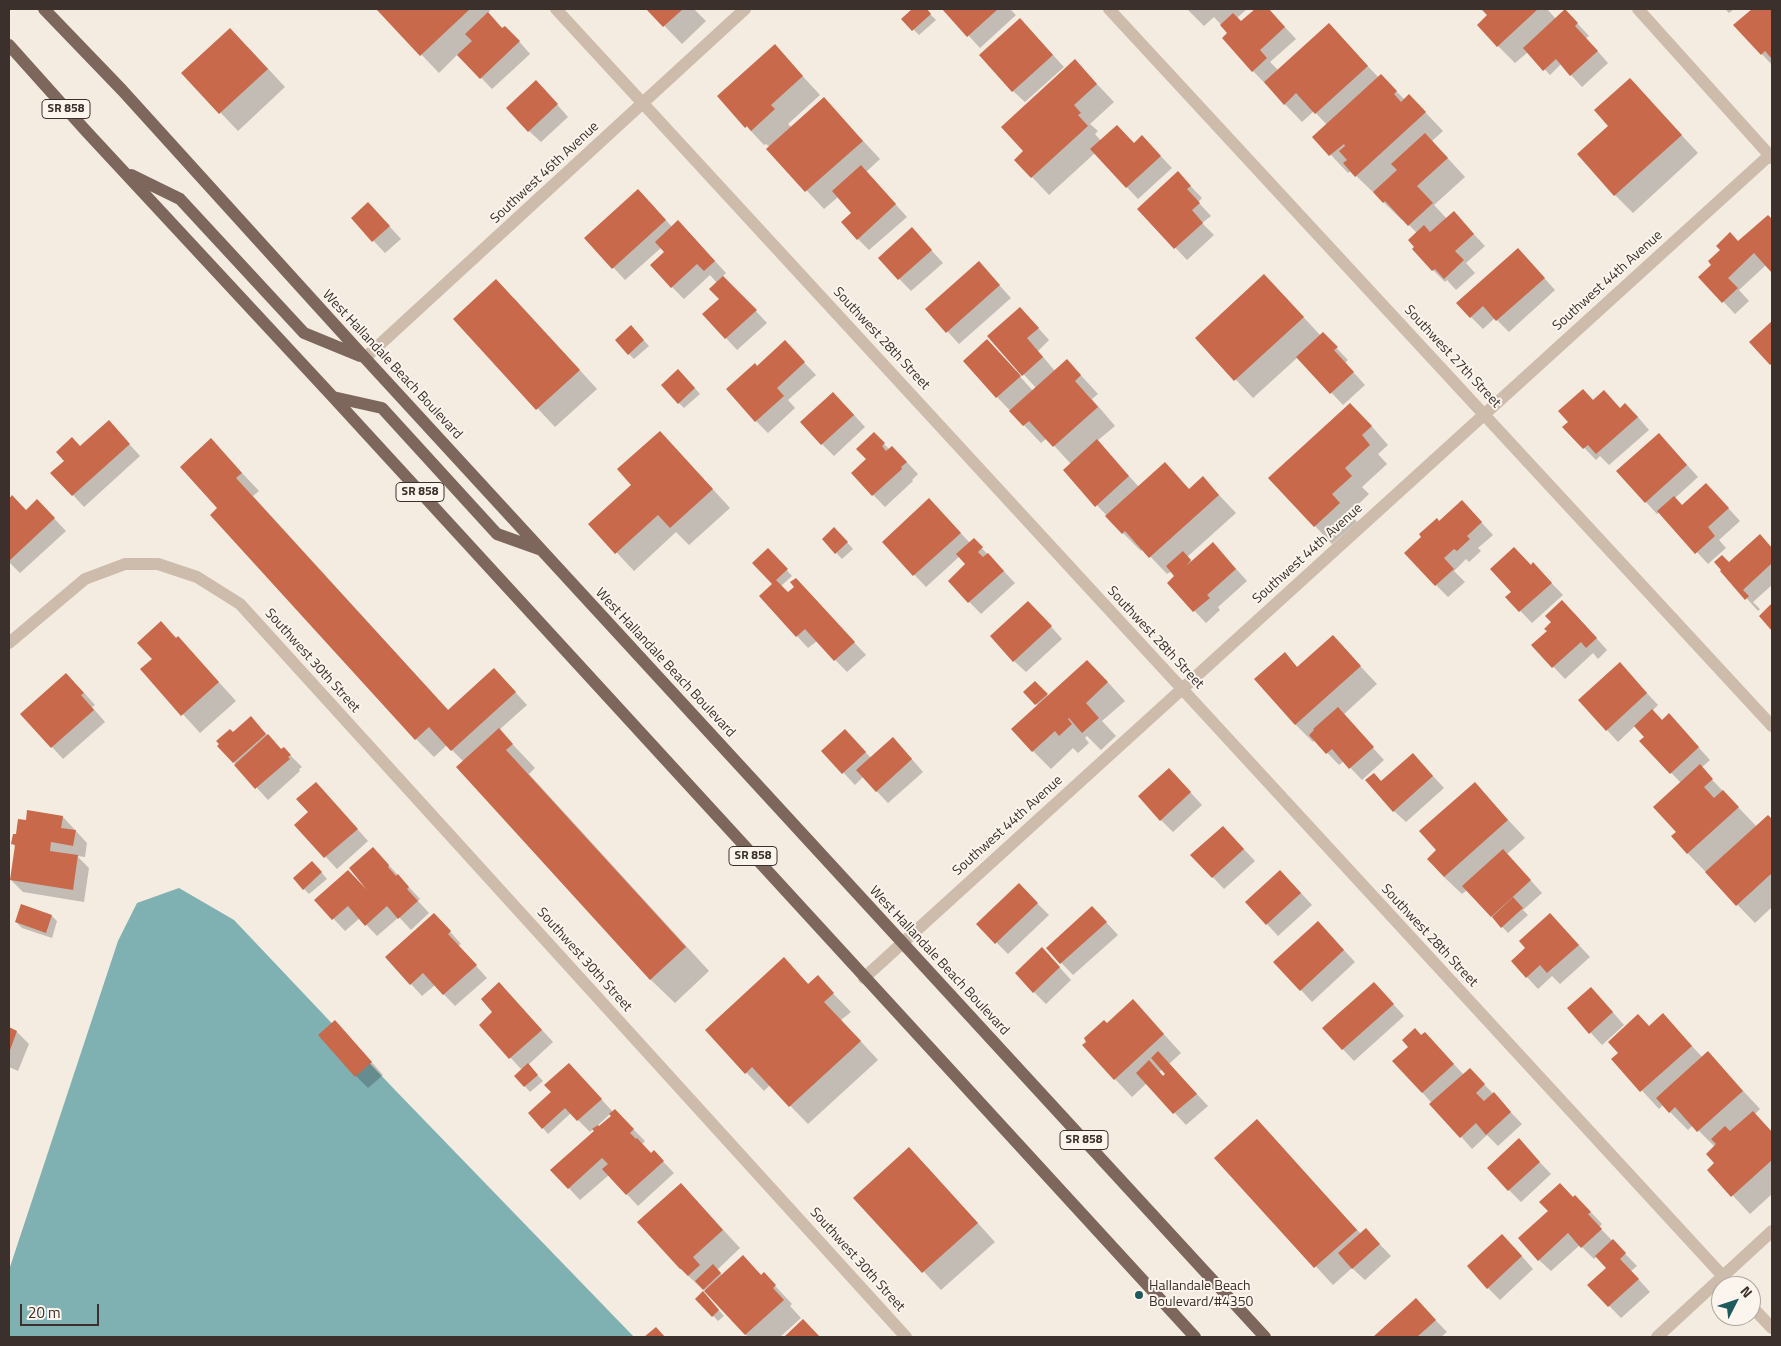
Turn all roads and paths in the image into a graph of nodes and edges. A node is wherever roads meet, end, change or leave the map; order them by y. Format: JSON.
{"nodes":[{"id":1,"x":44,"y":9,"type":"edge"},
{"id":2,"x":556,"y":9,"type":"edge"},
{"id":3,"x":745,"y":9,"type":"edge"},
{"id":4,"x":1109,"y":9,"type":"edge"},
{"id":5,"x":1638,"y":9,"type":"edge"},
{"id":6,"x":9,"y":45,"type":"edge"},
{"id":7,"x":643,"y":102,"type":"junction"},
{"id":8,"x":1771,"y":155,"type":"edge"},
{"id":9,"x":125,"y":172,"type":"junction"},
{"id":10,"x":365,"y":358,"type":"junction"},
{"id":11,"x":333,"y":397,"type":"junction"},
{"id":12,"x":1483,"y":414,"type":"junction"},
{"id":13,"x":541,"y":550,"type":"junction"},
{"id":14,"x":9,"y":643,"type":"edge"},
{"id":15,"x":1182,"y":689,"type":"junction"},
{"id":16,"x":1772,"y":726,"type":"edge"},
{"id":17,"x":902,"y":943,"type":"junction"},
{"id":18,"x":864,"y":978,"type":"junction"},
{"id":19,"x":1772,"y":1231,"type":"edge"},
{"id":20,"x":1723,"y":1276,"type":"joint"},
{"id":21,"x":1711,"y":1287,"type":"edge"},
{"id":22,"x":1761,"y":1316,"type":"edge"},
{"id":23,"x":1772,"y":1328,"type":"edge"},
{"id":24,"x":906,"y":1337,"type":"edge"},
{"id":25,"x":1195,"y":1337,"type":"edge"},
{"id":26,"x":1265,"y":1337,"type":"edge"},
{"id":27,"x":1657,"y":1337,"type":"edge"}],
"edges":[{"from":1,"to":10,"type":"main road","name":"West Hallandale Beach Boulevard","number":"SR 858"},
{"from":2,"to":7,"type":"street","name":"Southwest 28th Street"},
{"from":3,"to":7,"type":"street","name":"Southwest 46th Avenue"},
{"from":4,"to":12,"type":"street","name":"Southwest 27th Street"},
{"from":5,"to":8,"type":"street"},
{"from":6,"to":9,"type":"main road","number":"SR 858"},
{"from":7,"to":10,"type":"street","name":"Southwest 46th Avenue"},
{"from":7,"to":15,"type":"street","name":"Southwest 28th Street"},
{"from":8,"to":12,"type":"street","name":"Southwest 44th Avenue"},
{"from":9,"to":10,"type":"main road"},
{"from":9,"to":11,"type":"main road","number":"SR 858"},
{"from":10,"to":13,"type":"main road","name":"West Hallandale Beach Boulevard","number":"SR 858"},
{"from":11,"to":13,"type":"main road"},
{"from":11,"to":18,"type":"main road","number":"SR 858"},
{"from":12,"to":15,"type":"street","name":"Southwest 44th Avenue"},
{"from":12,"to":16,"type":"street","name":"Southwest 27th Street"},
{"from":13,"to":17,"type":"main road","name":"West Hallandale Beach Boulevard","number":"SR 858"},
{"from":14,"to":24,"type":"street","name":"Southwest 30th Street"},
{"from":15,"to":17,"type":"street","name":"Southwest 44th Avenue"},
{"from":15,"to":20,"type":"street","name":"Southwest 28th Street"},
{"from":17,"to":18,"type":"street","name":"Southwest 44th Avenue"},
{"from":17,"to":26,"type":"main road","name":"West Hallandale Beach Boulevard","number":"SR 858"},
{"from":18,"to":25,"type":"main road","number":"SR 858"},
{"from":19,"to":20,"type":"street"},
{"from":21,"to":27,"type":"street"},
{"from":22,"to":23,"type":"street"}]}
